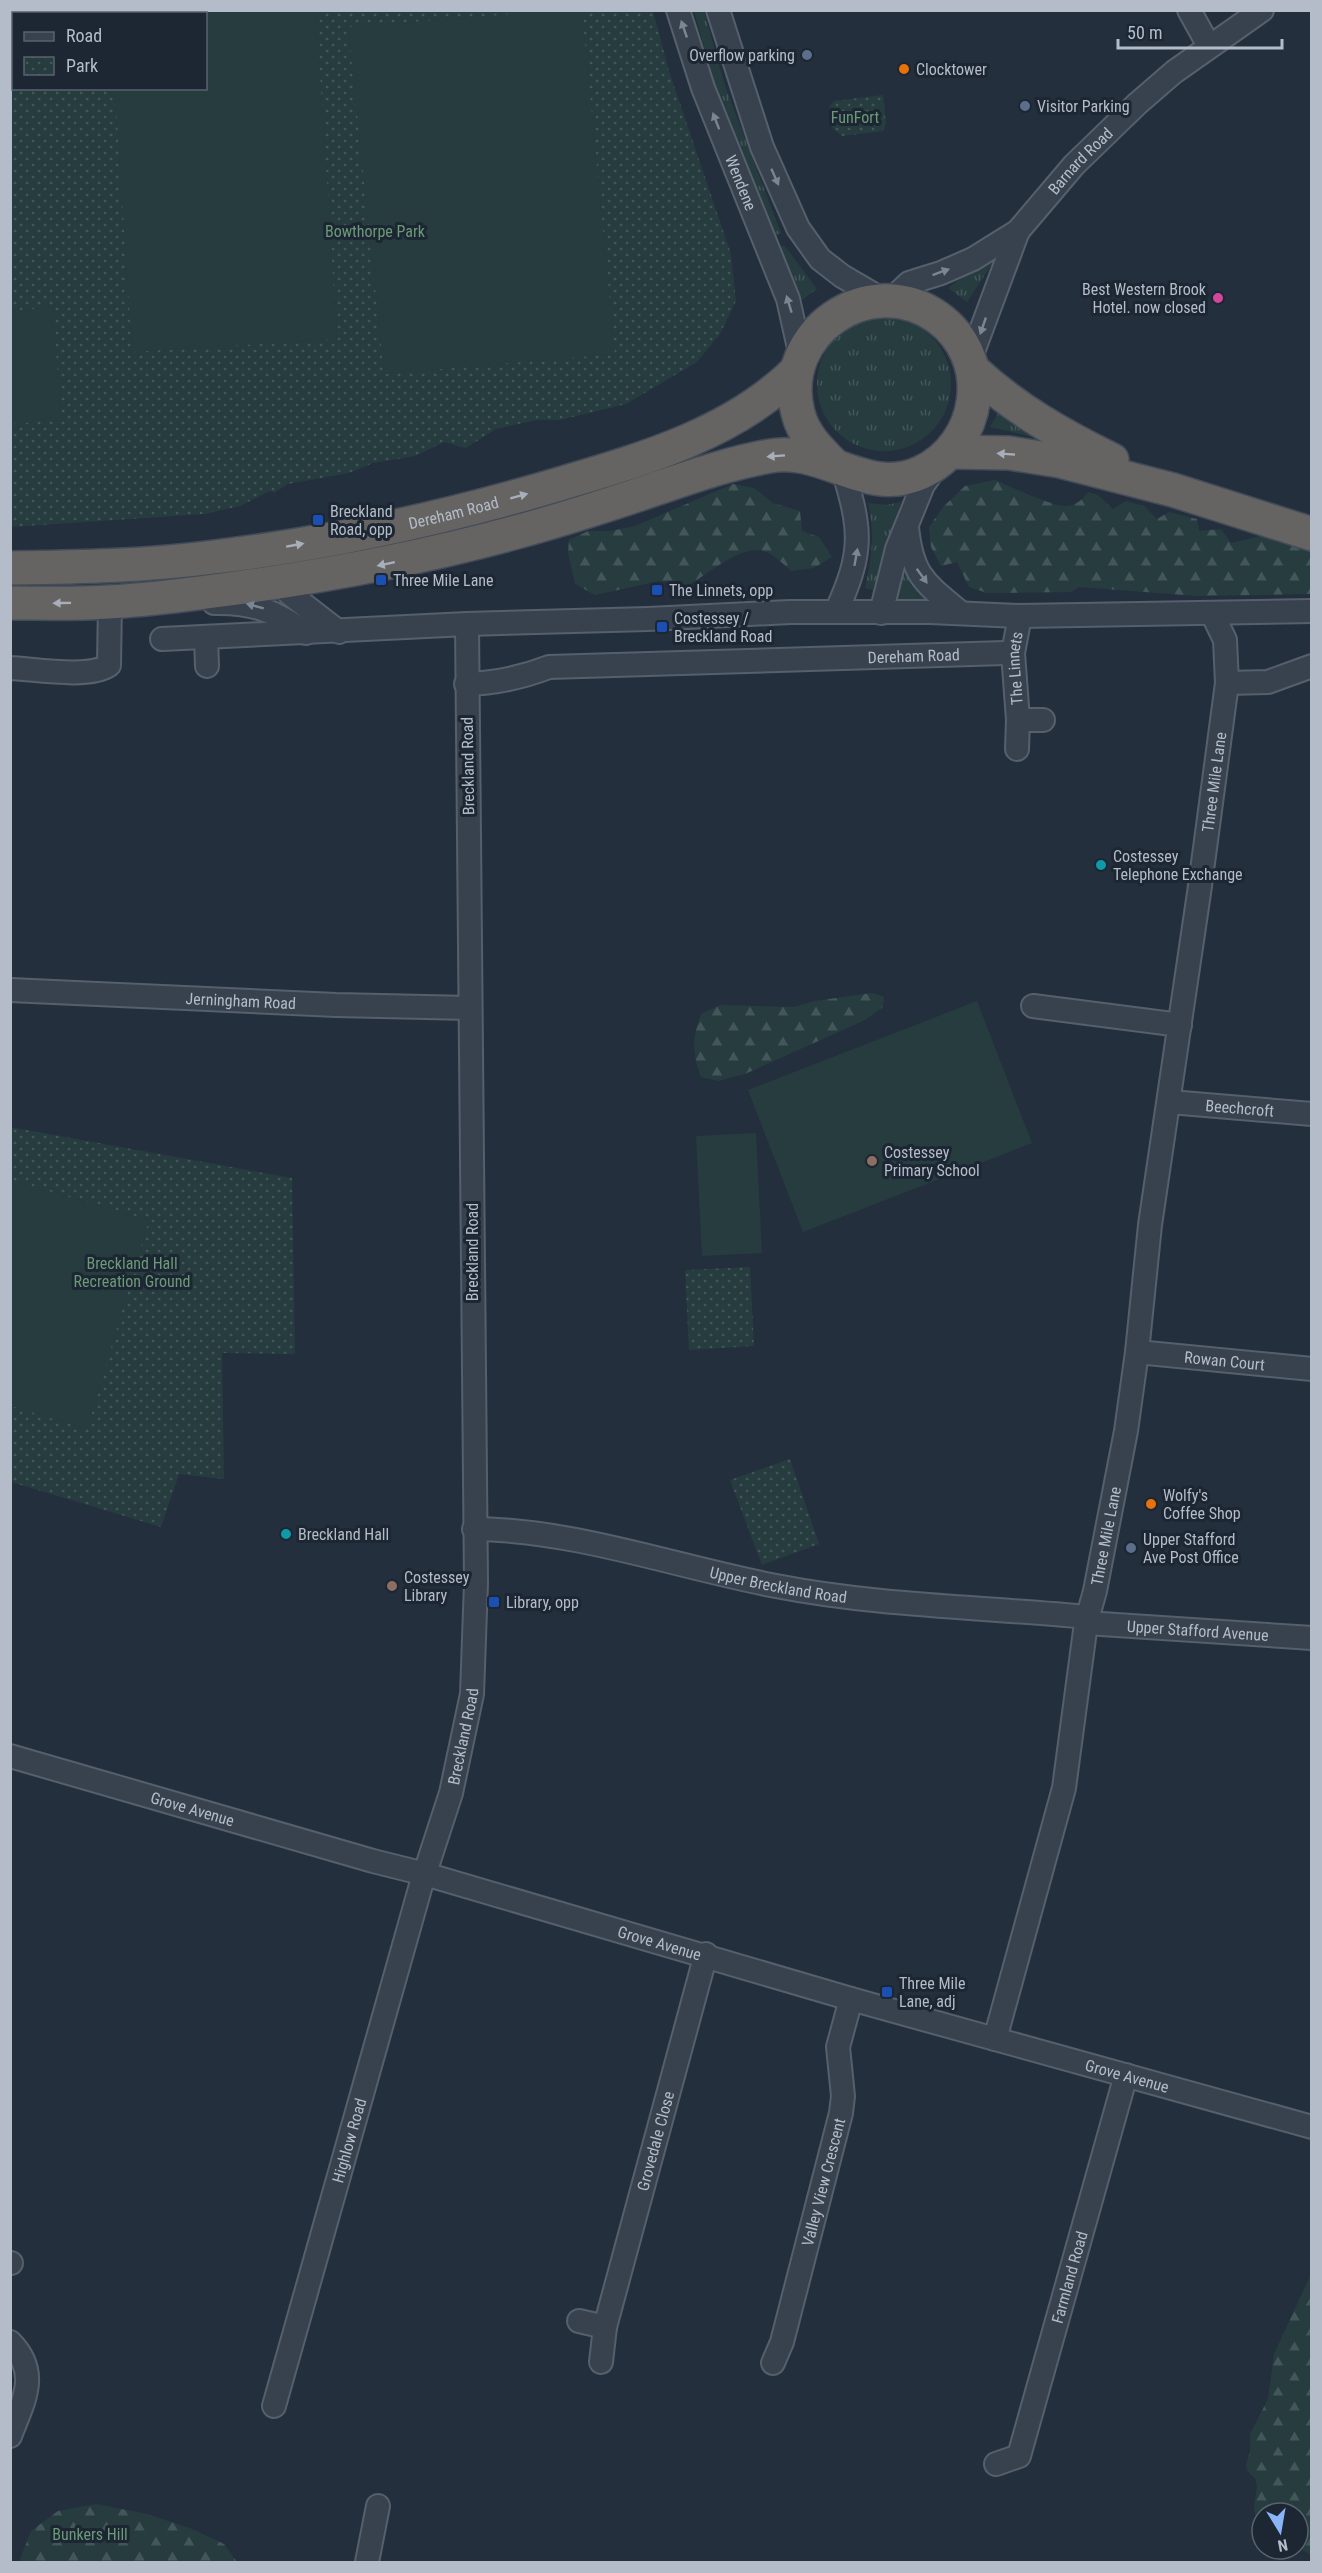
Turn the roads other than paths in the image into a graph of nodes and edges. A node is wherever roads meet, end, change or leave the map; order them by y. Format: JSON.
{"nodes":[{"id":1,"x":678,"y":10,"type":"edge"},
{"id":2,"x":718,"y":10,"type":"edge"},
{"id":3,"x":1189,"y":10,"type":"edge"},
{"id":4,"x":1262,"y":10,"type":"edge"},
{"id":5,"x":1209,"y":46,"type":"junction"},
{"id":6,"x":1018,"y":231,"type":"junction"},
{"id":7,"x":887,"y":300,"type":"junction"},
{"id":8,"x":799,"y":364,"type":"junction"},
{"id":9,"x":971,"y":365,"type":"junction"},
{"id":10,"x":945,"y":457,"type":"junction"},
{"id":11,"x":838,"y":467,"type":"junction"},
{"id":12,"x":1173,"y":490,"type":"junction"},
{"id":13,"x":907,"y":525,"type":"junction"},
{"id":14,"x":1311,"y":534,"type":"edge"},
{"id":15,"x":154,"y":562,"type":"junction"},
{"id":16,"x":10,"y":568,"type":"edge"},
{"id":17,"x":280,"y":582,"type":"junction"},
{"id":18,"x":183,"y":595,"type":"junction"},
{"id":19,"x":110,"y":602,"type":"junction"},
{"id":20,"x":10,"y":603,"type":"edge"},
{"id":21,"x":1311,"y":610,"type":"edge"},
{"id":22,"x":836,"y":612,"type":"junction"},
{"id":23,"x":881,"y":613,"type":"junction"},
{"id":24,"x":960,"y":613,"type":"junction"},
{"id":25,"x":1212,"y":613,"type":"junction"},
{"id":26,"x":1020,"y":616,"type":"junction"},
{"id":27,"x":467,"y":624,"type":"junction"},
{"id":28,"x":339,"y":632,"type":"junction"},
{"id":29,"x":306,"y":633,"type":"junction"},
{"id":30,"x":206,"y":638,"type":"junction"},
{"id":31,"x":162,"y":639,"type":"dead end"},
{"id":32,"x":1005,"y":653,"type":"dead end"},
{"id":33,"x":207,"y":666,"type":"dead end"},
{"id":34,"x":1311,"y":666,"type":"edge"},
{"id":35,"x":10,"y":668,"type":"edge"},
{"id":36,"x":1227,"y":683,"type":"junction"},
{"id":37,"x":466,"y":684,"type":"junction"},
{"id":38,"x":1018,"y":720,"type":"junction"},
{"id":39,"x":1043,"y":720,"type":"dead end"},
{"id":40,"x":1017,"y":749,"type":"dead end"},
{"id":41,"x":10,"y":990,"type":"edge"},
{"id":42,"x":1033,"y":1006,"type":"dead end"},
{"id":43,"x":470,"y":1008,"type":"junction"},
{"id":44,"x":1180,"y":1025,"type":"junction"},
{"id":45,"x":1170,"y":1102,"type":"junction"},
{"id":46,"x":1311,"y":1114,"type":"edge"},
{"id":47,"x":1137,"y":1352,"type":"junction"},
{"id":48,"x":1311,"y":1369,"type":"edge"},
{"id":49,"x":474,"y":1529,"type":"junction"},
{"id":50,"x":1087,"y":1620,"type":"junction"},
{"id":51,"x":1311,"y":1638,"type":"edge"},
{"id":52,"x":10,"y":1756,"type":"edge"},
{"id":53,"x":425,"y":1874,"type":"junction"},
{"id":54,"x":706,"y":1954,"type":"junction"},
{"id":55,"x":851,"y":1999,"type":"junction"},
{"id":56,"x":995,"y":2039,"type":"junction"},
{"id":57,"x":1126,"y":2075,"type":"junction"},
{"id":58,"x":1311,"y":2127,"type":"edge"},
{"id":59,"x":579,"y":2321,"type":"dead end"},
{"id":60,"x":605,"y":2327,"type":"junction"},
{"id":61,"x":10,"y":2342,"type":"edge"},
{"id":62,"x":601,"y":2362,"type":"dead end"},
{"id":63,"x":773,"y":2363,"type":"dead end"},
{"id":64,"x":274,"y":2406,"type":"dead end"},
{"id":65,"x":10,"y":2436,"type":"edge"},
{"id":66,"x":996,"y":2464,"type":"dead end"},
{"id":67,"x":378,"y":2506,"type":"dead end"},
{"id":68,"x":367,"y":2562,"type":"edge"}],
"edges":[{"from":8,"to":1,"type":"street","name":"Wendene","one_way":true},
{"from":2,"to":7,"type":"street","name":"Wendene","one_way":true},
{"from":3,"to":5,"type":"street"},
{"from":4,"to":5,"type":"street","name":"Barnard Road"},
{"from":5,"to":6,"type":"street","name":"Barnard Road"},
{"from":7,"to":6,"type":"street","name":"Barnard Road","one_way":true},
{"from":6,"to":9,"type":"street","name":"Barnard Road","one_way":true},
{"from":7,"to":8,"type":"highway","name":"Dereham Road"},
{"from":7,"to":9,"type":"highway","name":"Dereham Road"},
{"from":8,"to":11,"type":"highway"},
{"from":15,"to":8,"type":"highway","name":"Dereham Road","one_way":true},
{"from":9,"to":10,"type":"highway","name":"Dereham Road"},
{"from":9,"to":12,"type":"highway","name":"Dereham Road"},
{"from":10,"to":11,"type":"highway","name":"Dereham Road"},
{"from":12,"to":10,"type":"highway","name":"Dereham Road","one_way":true},
{"from":10,"to":13,"type":"street","name":"Dereham Road"},
{"from":11,"to":17,"type":"highway","name":"Dereham Road","one_way":true},
{"from":22,"to":11,"type":"street","one_way":true},
{"from":12,"to":14,"type":"highway","name":"Dereham Road"},
{"from":13,"to":23,"type":"street","name":"Dereham Road"},
{"from":13,"to":24,"type":"street","one_way":true},
{"from":15,"to":16,"type":"highway","name":"Dereham Road"},
{"from":15,"to":17,"type":"highway"},
{"from":17,"to":18,"type":"highway","name":"Dereham Road"},
{"from":17,"to":28,"type":"street"},
{"from":18,"to":19,"type":"highway","name":"Dereham Road"},
{"from":29,"to":18,"type":"street","name":"Dereham Road","one_way":true},
{"from":19,"to":20,"type":"highway","name":"Dereham Road","one_way":true},
{"from":19,"to":35,"type":"street"},
{"from":21,"to":25,"type":"street"},
{"from":22,"to":23,"type":"street"},
{"from":22,"to":27,"type":"street"},
{"from":23,"to":24,"type":"street"},
{"from":24,"to":26,"type":"street"},
{"from":25,"to":26,"type":"street"},
{"from":25,"to":36,"type":"street","name":"Three Mile Lane"},
{"from":26,"to":38,"type":"street","name":"The Linnets"},
{"from":27,"to":28,"type":"street"},
{"from":27,"to":37,"type":"street","name":"Breckland Road"},
{"from":28,"to":29,"type":"street"},
{"from":29,"to":30,"type":"street"},
{"from":30,"to":31,"type":"street"},
{"from":30,"to":33,"type":"street"},
{"from":32,"to":37,"type":"street","name":"Dereham Road"},
{"from":34,"to":36,"type":"street"},
{"from":36,"to":44,"type":"street","name":"Three Mile Lane"},
{"from":37,"to":43,"type":"street","name":"Breckland Road"},
{"from":38,"to":39,"type":"street","name":"The Linnets"},
{"from":38,"to":40,"type":"street","name":"The Linnets"},
{"from":41,"to":43,"type":"street","name":"Jerningham Road"},
{"from":42,"to":44,"type":"street"},
{"from":43,"to":49,"type":"street","name":"Breckland Road"},
{"from":44,"to":45,"type":"street","name":"Three Mile Lane"},
{"from":45,"to":46,"type":"street","name":"Beechcroft"},
{"from":45,"to":47,"type":"street","name":"Three Mile Lane"},
{"from":47,"to":48,"type":"street","name":"Rowan Court"},
{"from":47,"to":50,"type":"street","name":"Three Mile Lane"},
{"from":49,"to":50,"type":"street","name":"Upper Breckland Road"},
{"from":49,"to":53,"type":"street","name":"Breckland Road"},
{"from":50,"to":51,"type":"street","name":"Upper Stafford Avenue"},
{"from":50,"to":56,"type":"street","name":"Three Mile Lane"},
{"from":52,"to":53,"type":"street","name":"Grove Avenue"},
{"from":53,"to":54,"type":"street","name":"Grove Avenue"},
{"from":53,"to":64,"type":"street","name":"Highlow Road"},
{"from":54,"to":55,"type":"street","name":"Grove Avenue"},
{"from":54,"to":60,"type":"street","name":"Grovedale Close"},
{"from":55,"to":56,"type":"street","name":"Grove Avenue"},
{"from":55,"to":63,"type":"street","name":"Valley View Crescent"},
{"from":56,"to":57,"type":"street","name":"Grove Avenue"},
{"from":57,"to":58,"type":"street","name":"Grove Avenue"},
{"from":57,"to":66,"type":"street","name":"Farmland Road"},
{"from":59,"to":60,"type":"street"},
{"from":60,"to":62,"type":"street","name":"Grovedale Close"},
{"from":61,"to":65,"type":"street"},
{"from":67,"to":68,"type":"street"}]}
